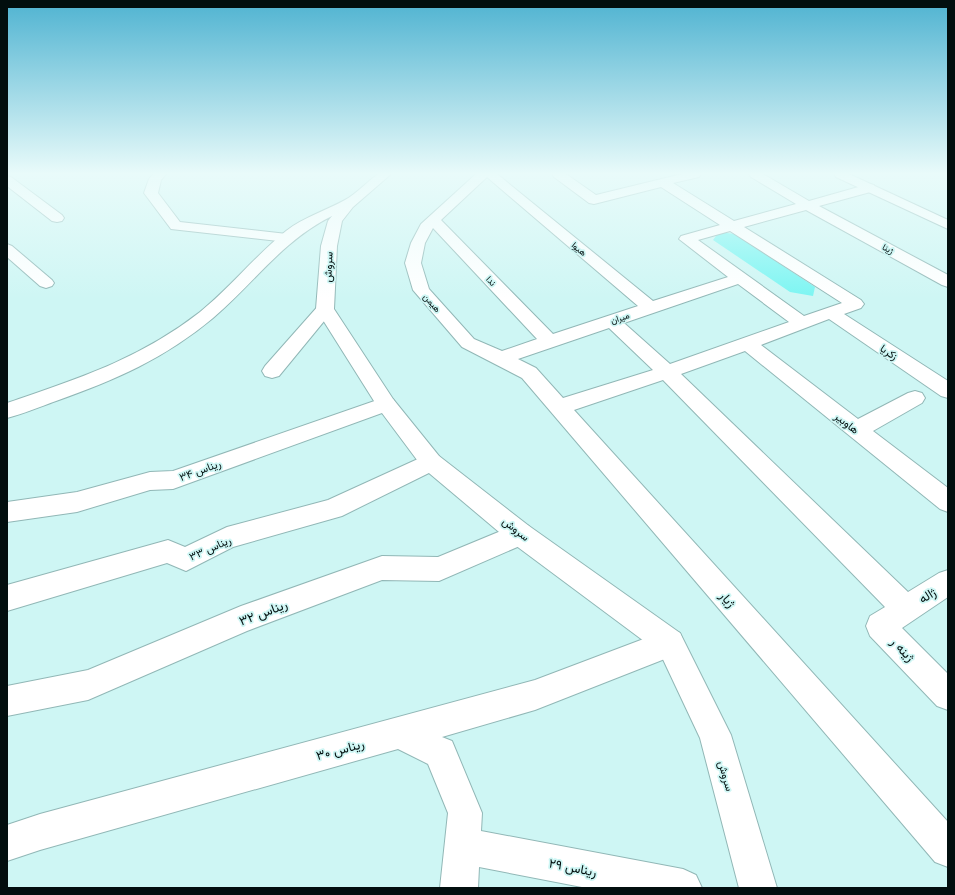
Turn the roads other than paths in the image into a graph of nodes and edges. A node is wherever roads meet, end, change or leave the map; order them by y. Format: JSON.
{"nodes":[{"id":1,"x":54,"y":216,"type":"edge"},
{"id":2,"x":168,"y":216,"type":"edge"},
{"id":3,"x":322,"y":216,"type":"edge"},
{"id":4,"x":339,"y":216,"type":"edge"},
{"id":5,"x":438,"y":216,"type":"edge"},
{"id":6,"x":540,"y":216,"type":"edge"},
{"id":7,"x":718,"y":216,"type":"edge"},
{"id":8,"x":769,"y":216,"type":"edge"},
{"id":9,"x":827,"y":216,"type":"edge"},
{"id":10,"x":927,"y":216,"type":"edge"},
{"id":11,"x":57,"y":218,"type":"dead end"},
{"id":12,"x":433,"y":220,"type":"junction"},
{"id":13,"x":732,"y":226,"type":"junction"},
{"id":14,"x":948,"y":226,"type":"edge"},
{"id":15,"x":287,"y":238,"type":"junction"},
{"id":16,"x":7,"y":250,"type":"edge"},
{"id":17,"x":740,"y":278,"type":"junction"},
{"id":18,"x":948,"y":282,"type":"edge"},
{"id":19,"x":46,"y":283,"type":"dead end"},
{"id":20,"x":650,"y":308,"type":"junction"},
{"id":21,"x":326,"y":309,"type":"junction"},
{"id":22,"x":830,"y":312,"type":"junction"},
{"id":23,"x":612,"y":321,"type":"junction"},
{"id":24,"x":802,"y":323,"type":"junction"},
{"id":25,"x":550,"y":342,"type":"junction"},
{"id":26,"x":747,"y":343,"type":"junction"},
{"id":27,"x":501,"y":358,"type":"junction"},
{"id":28,"x":272,"y":371,"type":"dead end"},
{"id":29,"x":667,"y":372,"type":"junction"},
{"id":30,"x":947,"y":388,"type":"edge"},
{"id":31,"x":915,"y":398,"type":"dead end"},
{"id":32,"x":386,"y":404,"type":"junction"},
{"id":33,"x":559,"y":407,"type":"junction"},
{"id":34,"x":7,"y":411,"type":"edge"},
{"id":35,"x":856,"y":430,"type":"junction"},
{"id":36,"x":431,"y":462,"type":"junction"},
{"id":37,"x":948,"y":502,"type":"edge"},
{"id":38,"x":7,"y":512,"type":"edge"},
{"id":39,"x":520,"y":534,"type":"junction"},
{"id":40,"x":948,"y":582,"type":"edge"},
{"id":41,"x":7,"y":598,"type":"edge"},
{"id":42,"x":906,"y":609,"type":"junction"},
{"id":43,"x":670,"y":643,"type":"junction"},
{"id":44,"x":948,"y":696,"type":"edge"},
{"id":45,"x":7,"y":701,"type":"edge"},
{"id":46,"x":399,"y":732,"type":"junction"},
{"id":47,"x":7,"y":843,"type":"edge"},
{"id":48,"x":463,"y":846,"type":"junction"},
{"id":49,"x":948,"y":849,"type":"edge"},
{"id":50,"x":459,"y":888,"type":"edge"},
{"id":51,"x":683,"y":888,"type":"edge"},
{"id":52,"x":758,"y":888,"type":"edge"}],
"edges":[{"from":1,"to":11,"type":"street"},
{"from":2,"to":15,"type":"street"},
{"from":3,"to":15,"type":"street"},
{"from":4,"to":21,"type":"street","name":"سروش"},
{"from":5,"to":12,"type":"street","name":"هیمن"},
{"from":6,"to":20,"type":"street","name":"هیوا"},
{"from":7,"to":13,"type":"street"},
{"from":8,"to":13,"type":"street"},
{"from":9,"to":18,"type":"street","name":"ژینا"},
{"from":10,"to":14,"type":"street"},
{"from":12,"to":25,"type":"street","name":"ندا"},
{"from":12,"to":27,"type":"street","name":"هیمن"},
{"from":13,"to":17,"type":"street"},
{"from":13,"to":22,"type":"street"},
{"from":15,"to":34,"type":"street"},
{"from":16,"to":19,"type":"street"},
{"from":17,"to":20,"type":"street","name":"میران"},
{"from":17,"to":24,"type":"street"},
{"from":20,"to":23,"type":"street","name":"میران"},
{"from":21,"to":28,"type":"street"},
{"from":21,"to":32,"type":"street","name":"سروش"},
{"from":22,"to":24,"type":"street"},
{"from":22,"to":30,"type":"street","name":"زکریا"},
{"from":23,"to":25,"type":"street","name":"میران"},
{"from":23,"to":29,"type":"street"},
{"from":24,"to":26,"type":"street"},
{"from":25,"to":27,"type":"street","name":"میران"},
{"from":26,"to":29,"type":"street"},
{"from":26,"to":35,"type":"street","name":"هاوبیر"},
{"from":27,"to":33,"type":"street","name":"ژیار"},
{"from":29,"to":33,"type":"street"},
{"from":29,"to":42,"type":"street"},
{"from":31,"to":35,"type":"street"},
{"from":32,"to":36,"type":"street","name":"سروش"},
{"from":32,"to":38,"type":"street","name":"ریناس ۳۴"},
{"from":33,"to":49,"type":"street","name":"ژیار"},
{"from":35,"to":37,"type":"street","name":"هاوبیر"},
{"from":36,"to":39,"type":"street","name":"سروش"},
{"from":36,"to":41,"type":"street","name":"ریناس ۳۳"},
{"from":39,"to":43,"type":"street","name":"سروش"},
{"from":39,"to":45,"type":"street","name":"ریناس ۳۲"},
{"from":40,"to":42,"type":"street","name":"ژاله"},
{"from":42,"to":44,"type":"street","name":"ژینه ر"},
{"from":43,"to":46,"type":"street","name":"ریناس ۳۰"},
{"from":43,"to":52,"type":"street","name":"سروش"},
{"from":46,"to":47,"type":"street","name":"ریناس ۳۰"},
{"from":46,"to":48,"type":"street"},
{"from":48,"to":50,"type":"street"},
{"from":48,"to":51,"type":"street","name":"ریناس ۲۹"}]}
